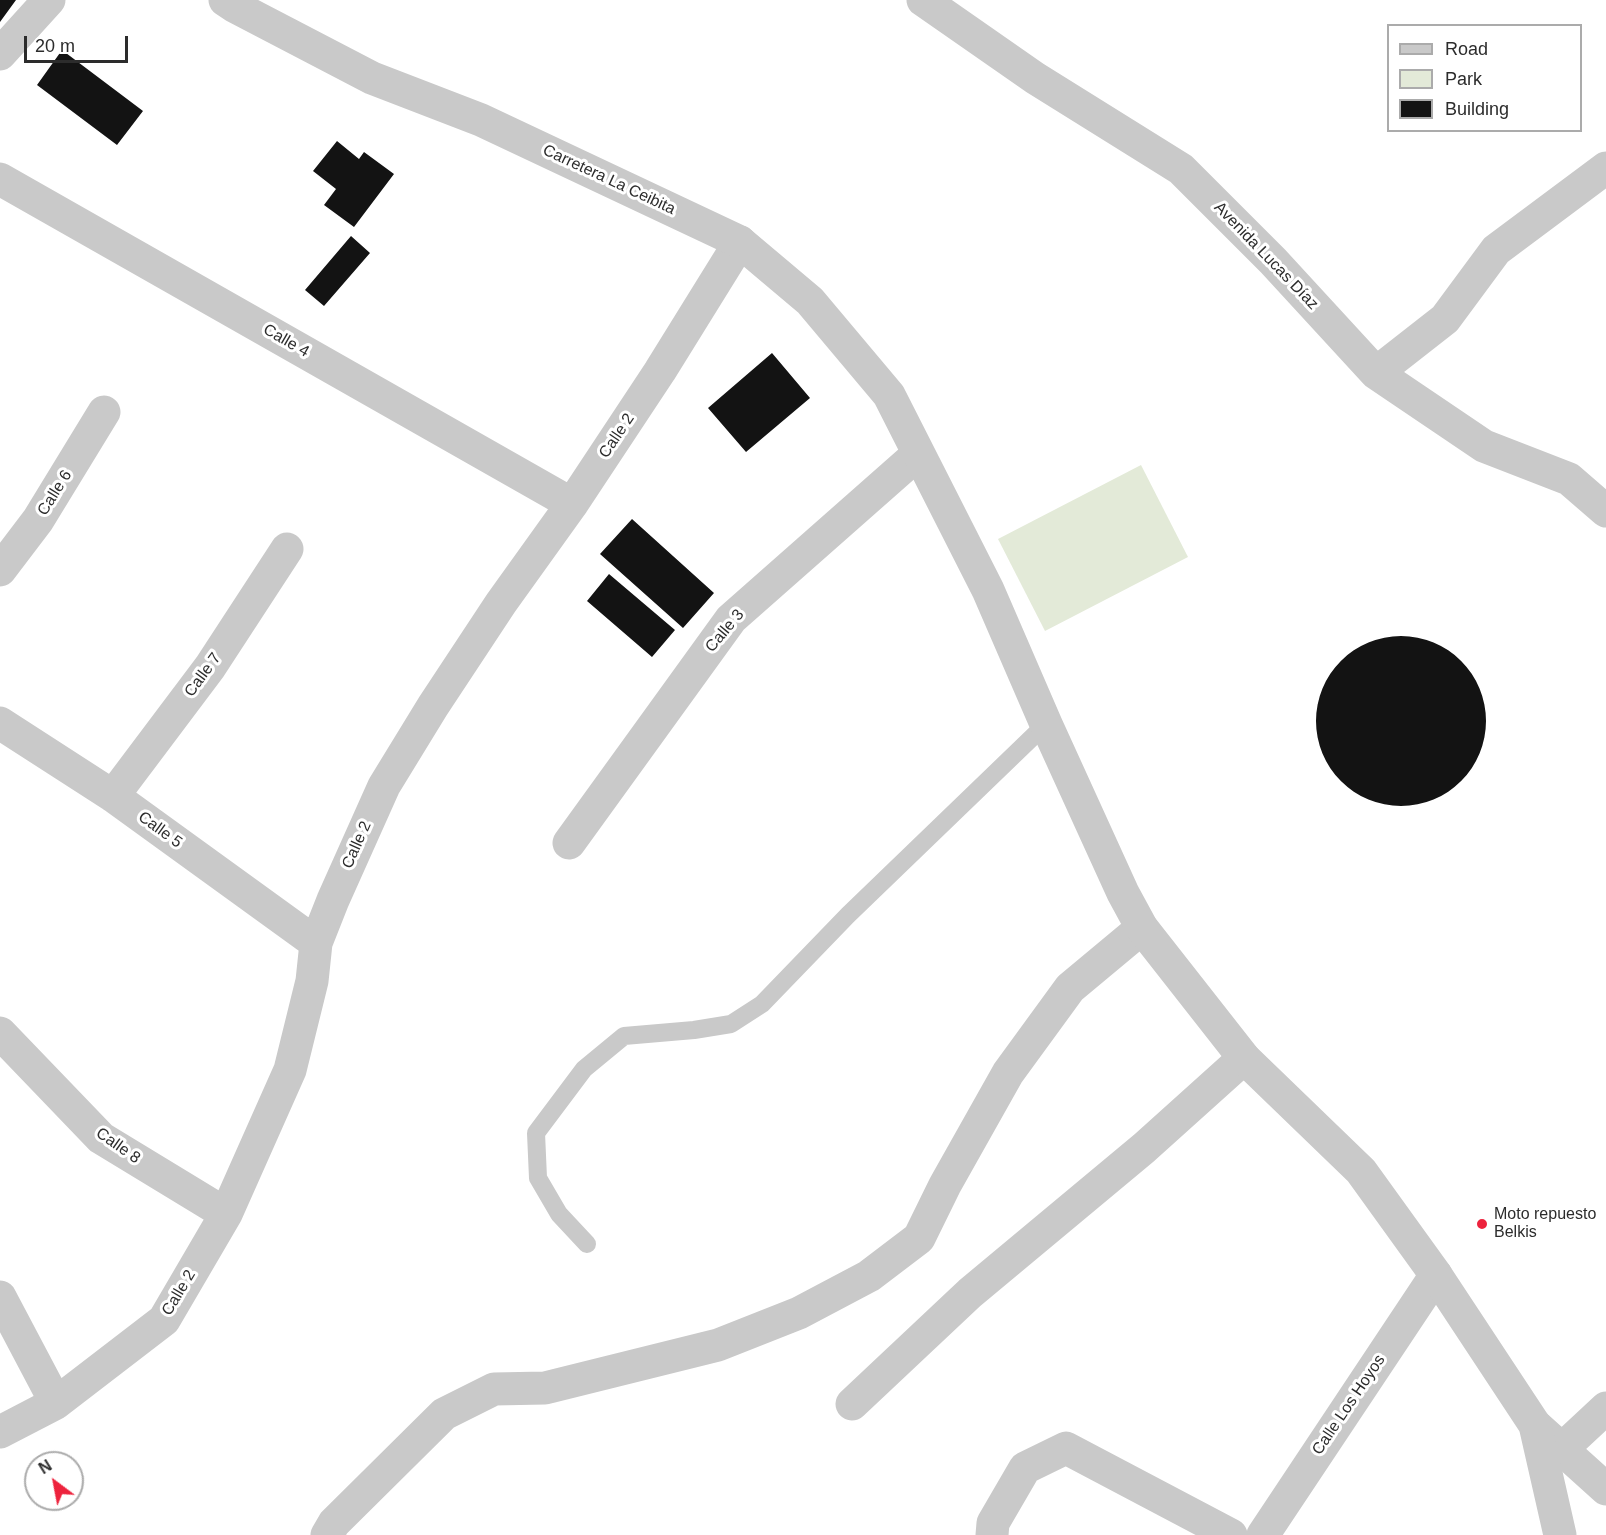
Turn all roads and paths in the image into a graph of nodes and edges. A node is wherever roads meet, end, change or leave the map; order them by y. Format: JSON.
{"nodes":[{"id":1,"x":49,"y":0,"type":"edge"},
{"id":2,"x":225,"y":0,"type":"edge"},
{"id":3,"x":923,"y":0,"type":"edge"},
{"id":4,"x":0,"y":54,"type":"edge"},
{"id":5,"x":1606,"y":168,"type":"edge"},
{"id":6,"x":0,"y":179,"type":"edge"},
{"id":7,"x":740,"y":242,"type":"junction"},
{"id":8,"x":1376,"y":373,"type":"junction"},
{"id":9,"x":104,"y":412,"type":"dead end"},
{"id":10,"x":918,"y":454,"type":"junction"},
{"id":11,"x":572,"y":504,"type":"junction"},
{"id":12,"x":1606,"y":511,"type":"edge"},
{"id":13,"x":287,"y":549,"type":"dead end"},
{"id":14,"x":0,"y":570,"type":"edge"},
{"id":15,"x":0,"y":723,"type":"edge"},
{"id":16,"x":1046,"y":724,"type":"junction"},
{"id":17,"x":113,"y":796,"type":"junction"},
{"id":18,"x":569,"y":843,"type":"dead end"},
{"id":19,"x":1142,"y":928,"type":"junction"},
{"id":20,"x":316,"y":943,"type":"junction"},
{"id":21,"x":0,"y":1033,"type":"edge"},
{"id":22,"x":1244,"y":1058,"type":"junction"},
{"id":23,"x":226,"y":1214,"type":"junction"},
{"id":24,"x":586,"y":1244,"type":"dead end"},
{"id":25,"x":1436,"y":1275,"type":"junction"},
{"id":26,"x":0,"y":1297,"type":"edge"},
{"id":27,"x":56,"y":1403,"type":"junction"},
{"id":28,"x":852,"y":1404,"type":"dead end"},
{"id":29,"x":1606,"y":1408,"type":"edge"},
{"id":30,"x":1535,"y":1425,"type":"junction"},
{"id":31,"x":0,"y":1432,"type":"edge"},
{"id":32,"x":1562,"y":1449,"type":"junction"},
{"id":33,"x":1606,"y":1489,"type":"edge"},
{"id":34,"x":335,"y":1531,"type":"edge"},
{"id":35,"x":992,"y":1535,"type":"edge"},
{"id":36,"x":1231,"y":1535,"type":"edge"},
{"id":37,"x":1263,"y":1535,"type":"edge"},
{"id":38,"x":1560,"y":1535,"type":"edge"}],
"edges":[{"from":1,"to":4,"type":"street"},
{"from":2,"to":7,"type":"street","name":"Carretera La Ceibita"},
{"from":3,"to":8,"type":"street","name":"Avenida Lucas Díaz"},
{"from":5,"to":8,"type":"street"},
{"from":6,"to":11,"type":"street","name":"Calle 4"},
{"from":7,"to":10,"type":"street","name":"Carretera La Ceibita"},
{"from":7,"to":11,"type":"street","name":"Calle 2"},
{"from":8,"to":12,"type":"street","name":"Avenida Lucas Díaz"},
{"from":9,"to":14,"type":"street","name":"Calle 6"},
{"from":10,"to":16,"type":"street","name":"Carretera La Ceibita"},
{"from":10,"to":18,"type":"street","name":"Calle 3"},
{"from":11,"to":20,"type":"street","name":"Calle 2"},
{"from":13,"to":17,"type":"street","name":"Calle 7"},
{"from":15,"to":17,"type":"street","name":"Calle 5"},
{"from":16,"to":19,"type":"street","name":"Carretera La Ceibita"},
{"from":16,"to":24,"type":"lane"},
{"from":17,"to":20,"type":"street","name":"Calle 5"},
{"from":19,"to":22,"type":"street","name":"Carretera La Ceibita"},
{"from":19,"to":34,"type":"street"},
{"from":20,"to":23,"type":"street","name":"Calle 2"},
{"from":21,"to":23,"type":"street","name":"Calle 8"},
{"from":22,"to":25,"type":"street","name":"Carretera La Ceibita"},
{"from":22,"to":28,"type":"street"},
{"from":23,"to":27,"type":"street","name":"Calle 2"},
{"from":25,"to":30,"type":"street","name":"Carretera La Ceibita"},
{"from":25,"to":37,"type":"street","name":"Calle Los Hoyos"},
{"from":26,"to":27,"type":"street"},
{"from":27,"to":31,"type":"street","name":"Calle 2"},
{"from":29,"to":32,"type":"street"},
{"from":30,"to":32,"type":"street"},
{"from":30,"to":38,"type":"street"},
{"from":32,"to":33,"type":"street"},
{"from":35,"to":36,"type":"street"}]}
